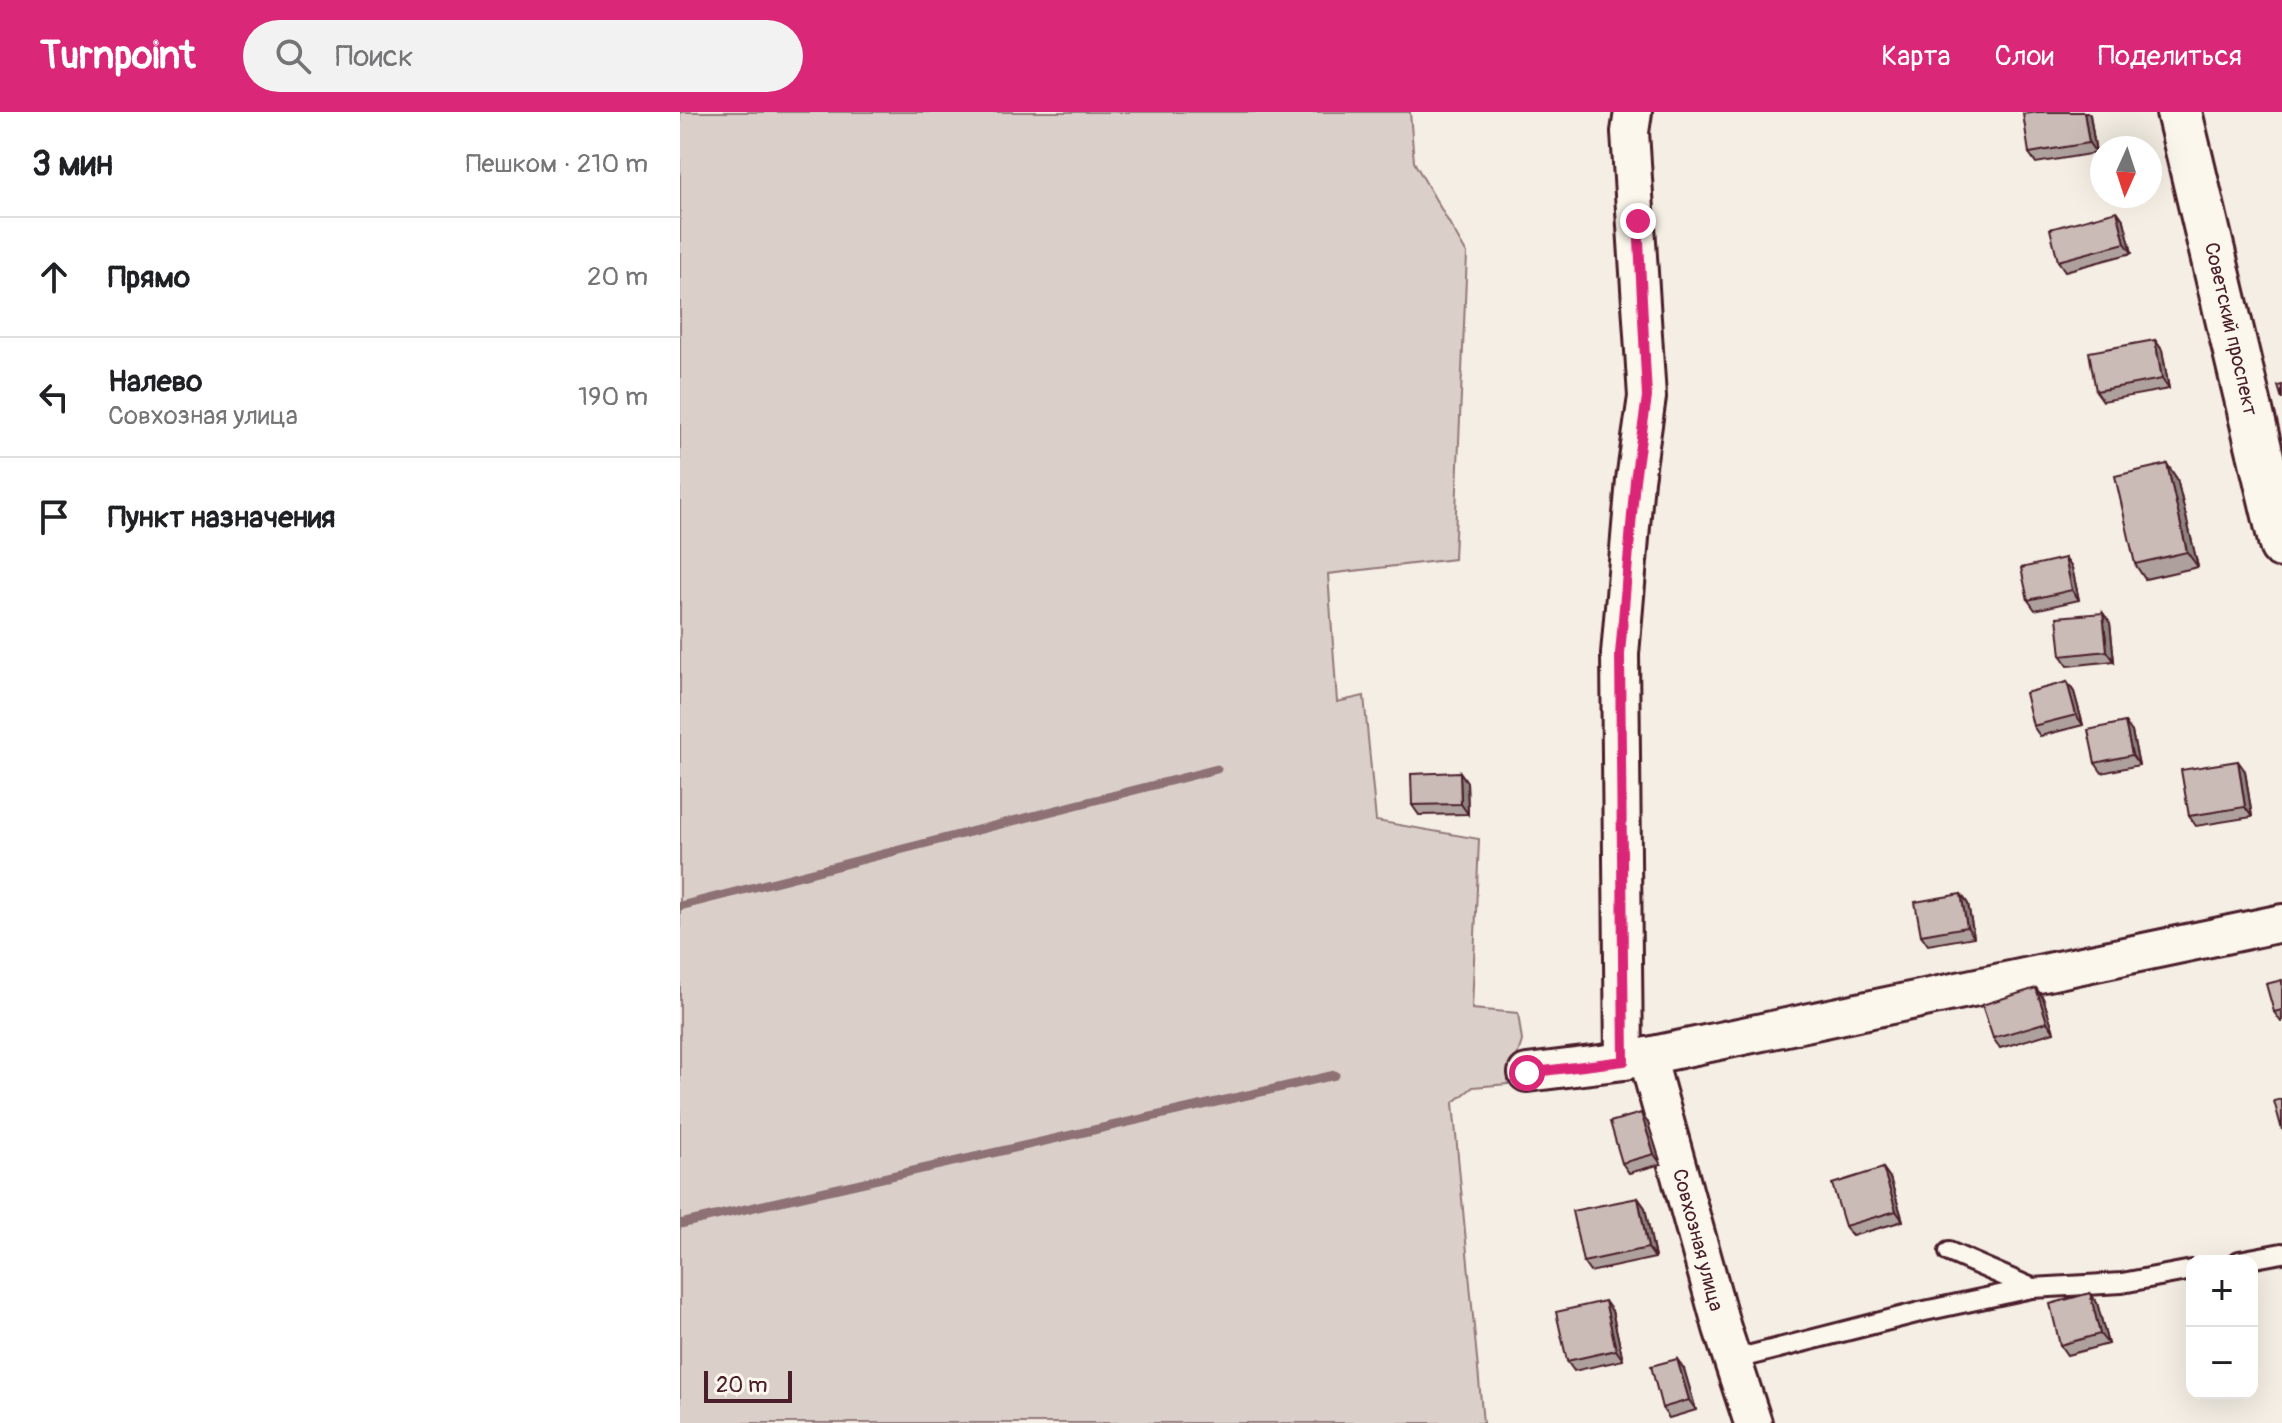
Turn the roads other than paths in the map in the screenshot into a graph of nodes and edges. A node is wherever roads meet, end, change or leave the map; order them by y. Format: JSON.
{"nodes":[{"id":1,"x":1633,"y":112,"type":"edge"},
{"id":2,"x":2179,"y":112,"type":"edge"},
{"id":3,"x":2282,"y":545,"type":"edge"},
{"id":4,"x":2282,"y":923,"type":"edge"},
{"id":5,"x":1635,"y":1059,"type":"junction"},
{"id":6,"x":1527,"y":1073,"type":"dead end"},
{"id":7,"x":1949,"y":1252,"type":"dead end"},
{"id":8,"x":2282,"y":1253,"type":"edge"},
{"id":9,"x":2258,"y":1257,"type":"edge"},
{"id":10,"x":2186,"y":1271,"type":"edge"},
{"id":11,"x":2032,"y":1288,"type":"junction"},
{"id":12,"x":1732,"y":1360,"type":"junction"},
{"id":13,"x":1753,"y":1423,"type":"edge"}],
"edges":[{"from":1,"to":5,"type":"street","name":"Совхозная улица"},
{"from":2,"to":3,"type":"street","name":"Советский проспект"},
{"from":4,"to":5,"type":"street"},
{"from":5,"to":6,"type":"street"},
{"from":5,"to":12,"type":"street","name":"Совхозная улица"},
{"from":7,"to":11,"type":"lane"},
{"from":8,"to":9,"type":"lane"},
{"from":10,"to":11,"type":"lane"},
{"from":11,"to":12,"type":"lane"},
{"from":12,"to":13,"type":"street","name":"Совхозная улица"}]}
